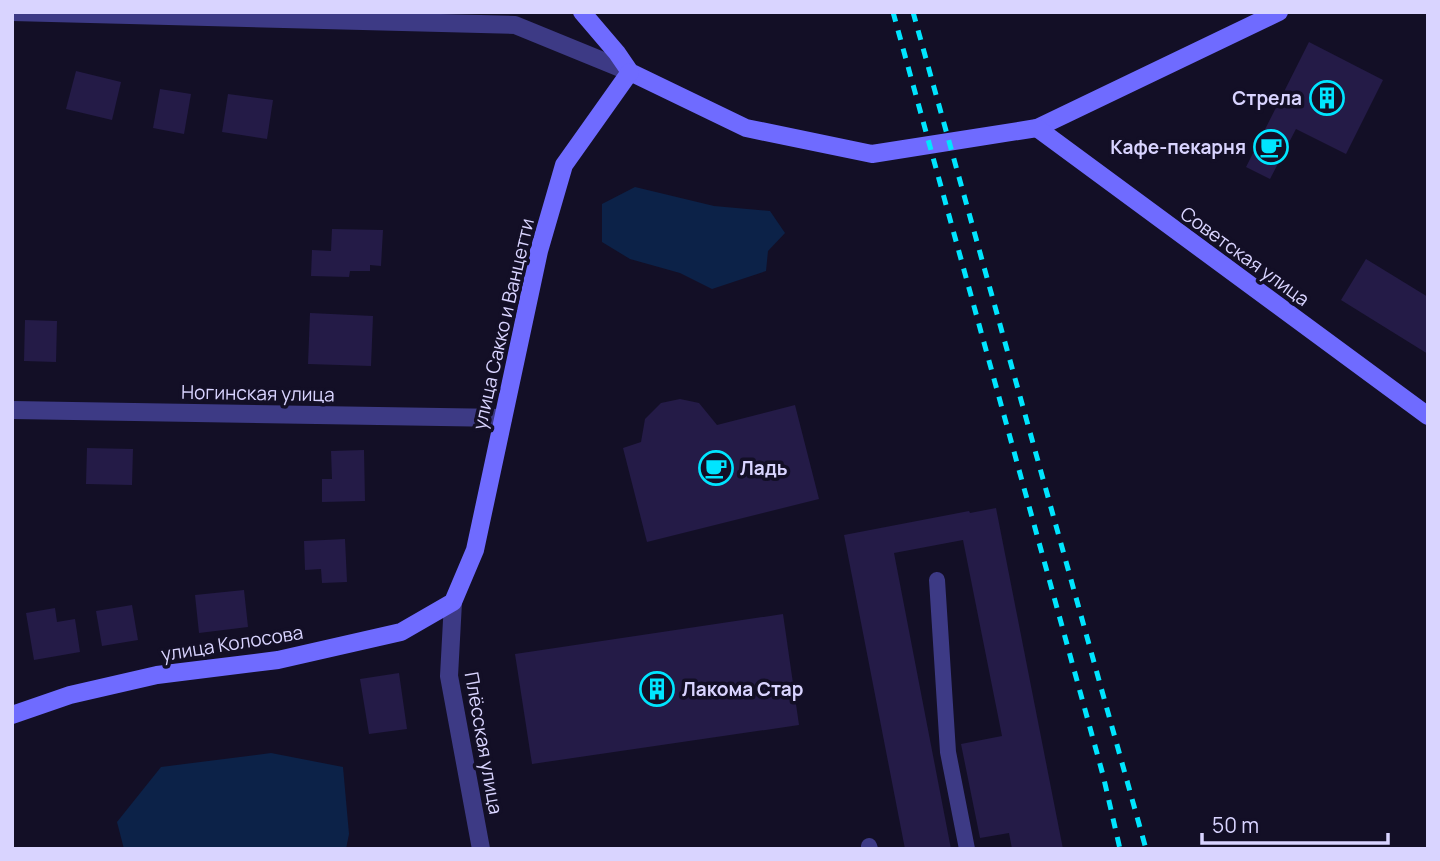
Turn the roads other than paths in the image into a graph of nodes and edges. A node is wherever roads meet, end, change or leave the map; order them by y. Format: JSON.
{"nodes":[{"id":1,"x":12,"y":12,"type":"edge"},
{"id":2,"x":582,"y":12,"type":"edge"},
{"id":3,"x":1279,"y":12,"type":"edge"},
{"id":4,"x":630,"y":72,"type":"junction"},
{"id":5,"x":1037,"y":128,"type":"junction"},
{"id":6,"x":12,"y":410,"type":"edge"},
{"id":7,"x":1428,"y":416,"type":"edge"},
{"id":8,"x":503,"y":418,"type":"junction"},
{"id":9,"x":937,"y":580,"type":"dead end"},
{"id":10,"x":453,"y":603,"type":"junction"},
{"id":11,"x":12,"y":715,"type":"edge"},
{"id":12,"x":481,"y":849,"type":"edge"},
{"id":13,"x":967,"y":849,"type":"edge"}],
"edges":[{"from":1,"to":4,"type":"street"},
{"from":2,"to":4,"type":"main road"},
{"from":3,"to":5,"type":"main road"},
{"from":4,"to":5,"type":"main road"},
{"from":4,"to":8,"type":"main road","name":"улица Сакко и Ванцетти"},
{"from":5,"to":7,"type":"main road","name":"Советская улица"},
{"from":6,"to":8,"type":"street","name":"Ногинская улица"},
{"from":8,"to":10,"type":"main road","name":"улица Сакко и Ванцетти"},
{"from":9,"to":13,"type":"lane"},
{"from":10,"to":11,"type":"main road","name":"улица Колосова"},
{"from":10,"to":12,"type":"street","name":"Плёсская улица"}]}
